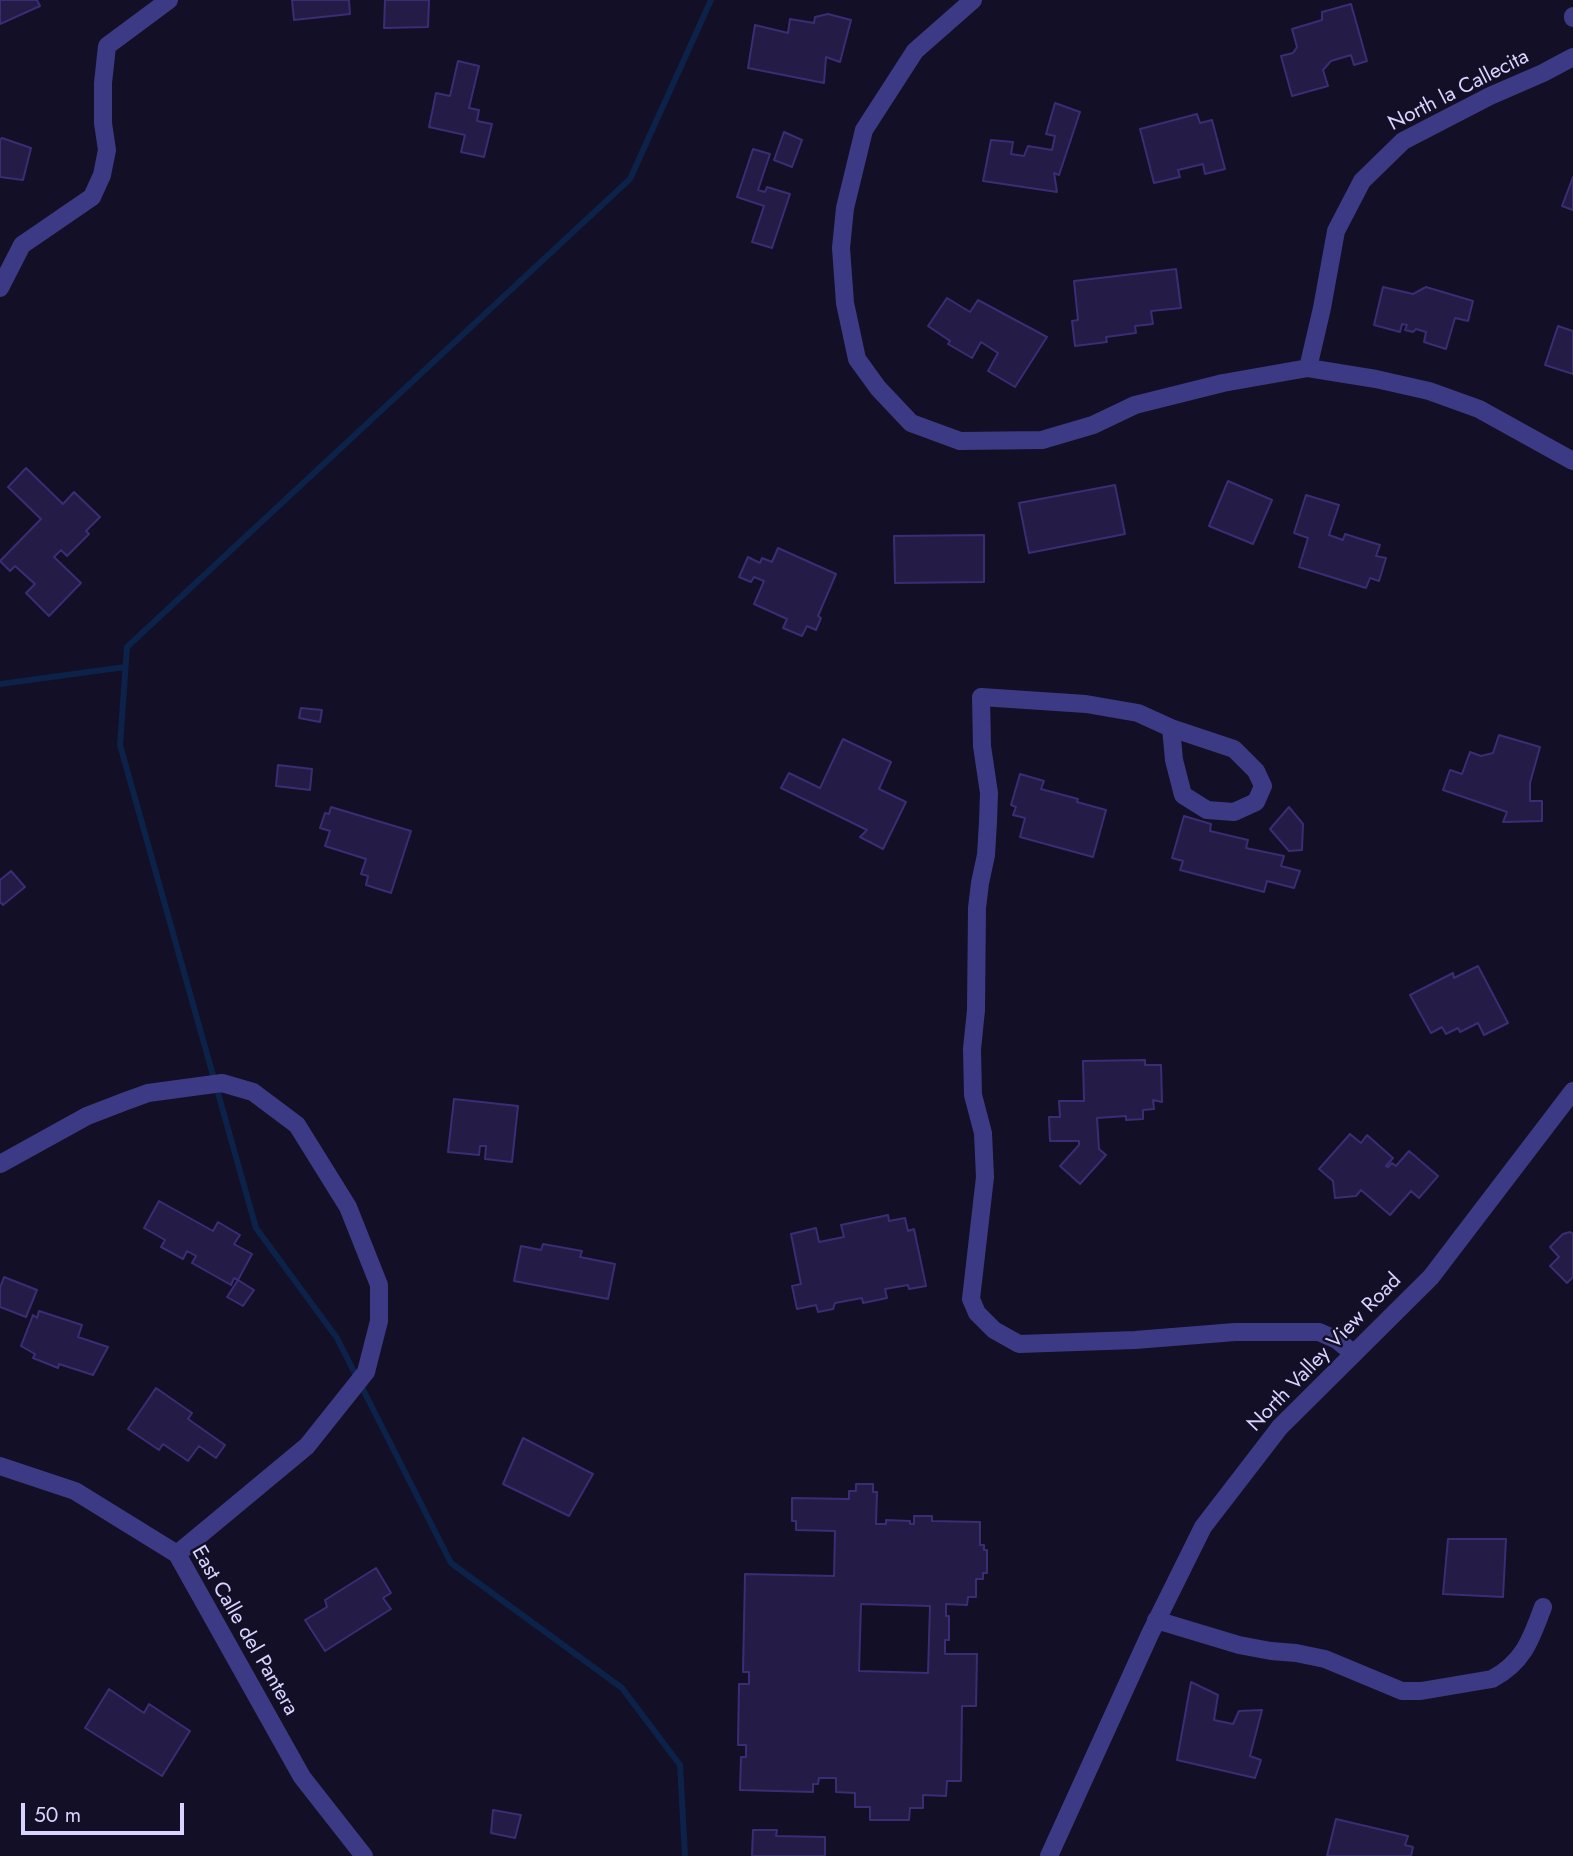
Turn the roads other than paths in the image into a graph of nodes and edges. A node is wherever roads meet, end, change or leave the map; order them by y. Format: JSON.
{"nodes":[{"id":1,"x":169,"y":0,"type":"edge"},
{"id":2,"x":973,"y":0,"type":"edge"},
{"id":3,"x":1573,"y":57,"type":"edge"},
{"id":4,"x":0,"y":288,"type":"edge"},
{"id":5,"x":1308,"y":368,"type":"junction"},
{"id":6,"x":1573,"y":461,"type":"edge"},
{"id":7,"x":1171,"y":728,"type":"junction"},
{"id":8,"x":1573,"y":1091,"type":"edge"},
{"id":9,"x":0,"y":1164,"type":"edge"},
{"id":10,"x":1354,"y":1354,"type":"junction"},
{"id":11,"x":0,"y":1465,"type":"edge"},
{"id":12,"x":177,"y":1554,"type":"junction"},
{"id":13,"x":1543,"y":1607,"type":"dead end"},
{"id":14,"x":1156,"y":1620,"type":"junction"},
{"id":15,"x":364,"y":1856,"type":"edge"},
{"id":16,"x":1049,"y":1856,"type":"edge"}],
"edges":[{"from":1,"to":4,"type":"street"},
{"from":2,"to":5,"type":"street"},
{"from":3,"to":5,"type":"street","name":"North la Callecita"},
{"from":5,"to":6,"type":"street"},
{"from":7,"to":7,"type":"street"},
{"from":7,"to":10,"type":"street"},
{"from":8,"to":10,"type":"street","name":"North Valley View Road"},
{"from":9,"to":12,"type":"street"},
{"from":10,"to":14,"type":"street","name":"North Valley View Road"},
{"from":11,"to":12,"type":"street","name":"East Calle del Pantera"},
{"from":12,"to":15,"type":"street","name":"East Calle del Pantera"},
{"from":13,"to":14,"type":"street"},
{"from":14,"to":16,"type":"street","name":"North Valley View Road"}]}
